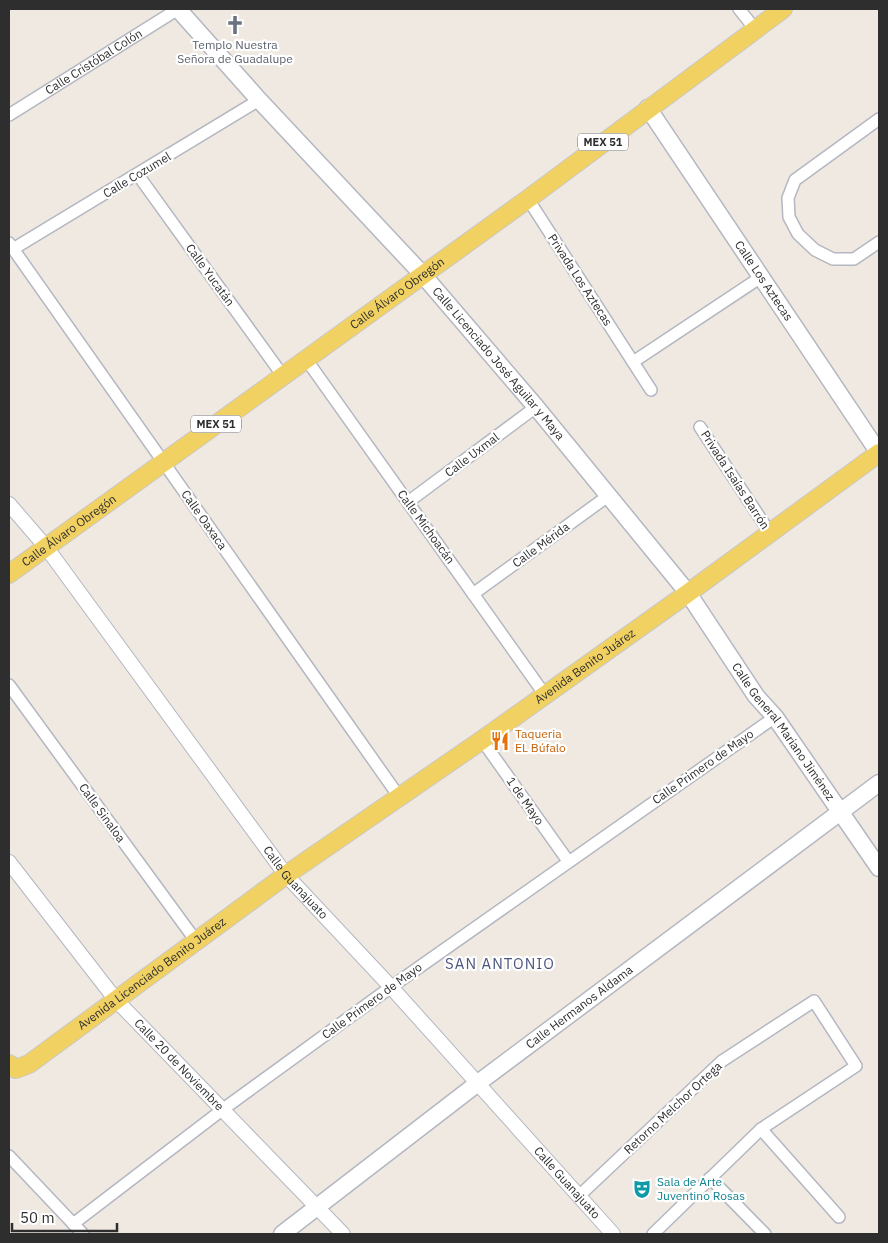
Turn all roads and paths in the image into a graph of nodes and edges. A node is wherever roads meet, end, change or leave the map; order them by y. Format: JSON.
{"nodes":[{"id":1,"x":178,"y":9,"type":"edge"},
{"id":2,"x":739,"y":9,"type":"edge"},
{"id":3,"x":783,"y":9,"type":"edge"},
{"id":4,"x":755,"y":29,"type":"junction"},
{"id":5,"x":260,"y":100,"type":"junction"},
{"id":6,"x":648,"y":108,"type":"junction"},
{"id":7,"x":9,"y":114,"type":"edge"},
{"id":8,"x":879,"y":119,"type":"edge"},
{"id":9,"x":138,"y":175,"type":"junction"},
{"id":10,"x":528,"y":199,"type":"junction"},
{"id":11,"x":879,"y":242,"type":"edge"},
{"id":12,"x":11,"y":246,"type":"edge"},
{"id":13,"x":423,"y":275,"type":"junction"},
{"id":14,"x":761,"y":277,"type":"junction"},
{"id":15,"x":306,"y":359,"type":"junction"},
{"id":16,"x":632,"y":362,"type":"junction"},
{"id":17,"x":283,"y":376,"type":"junction"},
{"id":18,"x":650,"y":390,"type":"dead end"},
{"id":19,"x":536,"y":407,"type":"junction"},
{"id":20,"x":700,"y":427,"type":"dead end"},
{"id":21,"x":879,"y":453,"type":"edge"},
{"id":22,"x":163,"y":462,"type":"junction"},
{"id":23,"x":608,"y":496,"type":"junction"},
{"id":24,"x":408,"y":502,"type":"junction"},
{"id":25,"x":9,"y":504,"type":"edge"},
{"id":26,"x":770,"y":533,"type":"junction"},
{"id":27,"x":46,"y":547,"type":"junction"},
{"id":28,"x":9,"y":574,"type":"edge"},
{"id":29,"x":473,"y":594,"type":"junction"},
{"id":30,"x":688,"y":594,"type":"junction"},
{"id":31,"x":9,"y":685,"type":"edge"},
{"id":32,"x":546,"y":695,"type":"junction"},
{"id":33,"x":775,"y":717,"type":"junction"},
{"id":34,"x":482,"y":740,"type":"junction"},
{"id":35,"x":879,"y":782,"type":"edge"},
{"id":36,"x":400,"y":798,"type":"junction"},
{"id":37,"x":842,"y":812,"type":"junction"},
{"id":38,"x":568,"y":861,"type":"junction"},
{"id":39,"x":9,"y":862,"type":"edge"},
{"id":40,"x":879,"y":868,"type":"edge"},
{"id":41,"x":286,"y":875,"type":"junction"},
{"id":42,"x":196,"y":941,"type":"junction"},
{"id":43,"x":391,"y":987,"type":"junction"},
{"id":44,"x":116,"y":1000,"type":"junction"},
{"id":45,"x":11,"y":1069,"type":"edge"},
{"id":46,"x":478,"y":1083,"type":"junction"},
{"id":47,"x":222,"y":1110,"type":"junction"},
{"id":48,"x":761,"y":1129,"type":"junction"},
{"id":49,"x":9,"y":1156,"type":"edge"},
{"id":50,"x":710,"y":1178,"type":"junction"},
{"id":51,"x":579,"y":1196,"type":"junction"},
{"id":52,"x":317,"y":1207,"type":"junction"},
{"id":53,"x":839,"y":1217,"type":"dead end"},
{"id":54,"x":73,"y":1224,"type":"junction"},
{"id":55,"x":83,"y":1234,"type":"edge"},
{"id":56,"x":282,"y":1234,"type":"edge"},
{"id":57,"x":343,"y":1234,"type":"edge"},
{"id":58,"x":614,"y":1234,"type":"edge"},
{"id":59,"x":653,"y":1234,"type":"edge"},
{"id":60,"x":764,"y":1234,"type":"edge"}],
"edges":[{"from":1,"to":5,"type":"main road","name":"Calle Licenciado José Aguilar y Maya"},
{"from":1,"to":7,"type":"street","name":"Calle Cristóbal Colón"},
{"from":2,"to":4,"type":"street"},
{"from":3,"to":4,"type":"main road","name":"Calle Álvaro Obregón","number":"MEX 51"},
{"from":4,"to":6,"type":"main road","name":"Calle Álvaro Obregón","number":"MEX 51"},
{"from":5,"to":9,"type":"street","name":"Calle Cozumel"},
{"from":5,"to":13,"type":"main road","name":"Calle Licenciado José Aguilar y Maya"},
{"from":6,"to":10,"type":"main road","name":"Calle Álvaro Obregón","number":"MEX 51"},
{"from":6,"to":14,"type":"main road","name":"Calle Los Aztecas"},
{"from":8,"to":11,"type":"street"},
{"from":9,"to":12,"type":"street","name":"Calle Cozumel"},
{"from":9,"to":17,"type":"street","name":"Calle Yucatán"},
{"from":10,"to":13,"type":"main road","name":"Calle Álvaro Obregón","number":"MEX 51"},
{"from":10,"to":16,"type":"street","name":"Privada Los Aztecas"},
{"from":12,"to":22,"type":"street","name":"Calle Oaxaca"},
{"from":13,"to":15,"type":"main road","name":"Calle Álvaro Obregón","number":"MEX 51"},
{"from":13,"to":19,"type":"main road","name":"Calle Licenciado José Aguilar y Maya"},
{"from":14,"to":16,"type":"street"},
{"from":14,"to":21,"type":"main road","name":"Calle Los Aztecas"},
{"from":15,"to":17,"type":"main road","name":"Calle Álvaro Obregón","number":"MEX 51"},
{"from":15,"to":24,"type":"street","name":"Calle Michoacán"},
{"from":16,"to":18,"type":"street","name":"Privada Los Aztecas"},
{"from":17,"to":22,"type":"main road","name":"Calle Álvaro Obregón","number":"MEX 51"},
{"from":19,"to":23,"type":"main road","name":"Calle Licenciado José Aguilar y Maya"},
{"from":19,"to":24,"type":"street","name":"Calle Uxmal"},
{"from":20,"to":26,"type":"street","name":"Privada Isaías Barrón"},
{"from":21,"to":26,"type":"main road","name":"Avenida Benito Juárez"},
{"from":22,"to":27,"type":"main road","name":"Calle Álvaro Obregón","number":"MEX 51"},
{"from":22,"to":36,"type":"street","name":"Calle Oaxaca"},
{"from":23,"to":29,"type":"street","name":"Calle Mérida"},
{"from":23,"to":30,"type":"main road","name":"Calle Licenciado José Aguilar y Maya"},
{"from":24,"to":29,"type":"street","name":"Calle Michoacán"},
{"from":25,"to":27,"type":"street","name":"Calle Guanajuato"},
{"from":26,"to":30,"type":"main road","name":"Avenida Benito Juárez"},
{"from":27,"to":28,"type":"main road","name":"Calle Álvaro Obregón","number":"MEX 51"},
{"from":27,"to":41,"type":"street","name":"Calle Guanajuato"},
{"from":29,"to":32,"type":"street","name":"Calle Michoacán"},
{"from":30,"to":32,"type":"main road","name":"Avenida Benito Juárez"},
{"from":30,"to":33,"type":"main road","name":"Calle General Mariano Jiménez"},
{"from":31,"to":42,"type":"street","name":"Calle Sinaloa"},
{"from":32,"to":34,"type":"main road","name":"Avenida Benito Juárez"},
{"from":33,"to":37,"type":"main road","name":"Calle General Mariano Jiménez"},
{"from":33,"to":38,"type":"street","name":"Calle Primero de Mayo"},
{"from":34,"to":36,"type":"main road","name":"Avenida Benito Juárez"},
{"from":34,"to":38,"type":"street","name":"1 de Mayo"},
{"from":35,"to":37,"type":"main road","name":"Calle Hermanos Aldama"},
{"from":36,"to":41,"type":"main road","name":"Avenida Benito Juárez"},
{"from":37,"to":40,"type":"main road","name":"Calle General Mariano Jiménez"},
{"from":37,"to":46,"type":"main road","name":"Calle Hermanos Aldama"},
{"from":38,"to":43,"type":"street","name":"Calle Primero de Mayo"},
{"from":39,"to":44,"type":"street","name":"Calle 20 de Noviembre"},
{"from":41,"to":42,"type":"main road","name":"Avenida Licenciado Benito Juárez"},
{"from":41,"to":43,"type":"street","name":"Calle Guanajuato"},
{"from":42,"to":44,"type":"main road","name":"Avenida Licenciado Benito Juárez"},
{"from":43,"to":46,"type":"street","name":"Calle Guanajuato"},
{"from":43,"to":47,"type":"street","name":"Calle Primero de Mayo"},
{"from":44,"to":45,"type":"main road","name":"Avenida Licenciado Benito Juárez"},
{"from":44,"to":47,"type":"street","name":"Calle 20 de Noviembre"},
{"from":46,"to":51,"type":"street","name":"Calle Guanajuato"},
{"from":46,"to":52,"type":"main road","name":"Calle Hermanos Aldama"},
{"from":47,"to":52,"type":"street","name":"Calle 20 de Noviembre"},
{"from":47,"to":54,"type":"street","name":"Calle Primero de Mayo"},
{"from":48,"to":50,"type":"street","name":"Retorno Melchor Ortega"},
{"from":48,"to":51,"type":"street","name":"Retorno Melchor Ortega"},
{"from":48,"to":53,"type":"street"},
{"from":49,"to":54,"type":"street"},
{"from":50,"to":59,"type":"street","name":"Retorno Melchor Ortega"},
{"from":50,"to":60,"type":"street"},
{"from":51,"to":58,"type":"street","name":"Calle Guanajuato"},
{"from":52,"to":56,"type":"main road","name":"Calle Hermanos Aldama"},
{"from":52,"to":57,"type":"street","name":"Calle 20 de Noviembre"},
{"from":54,"to":55,"type":"street"}]}
